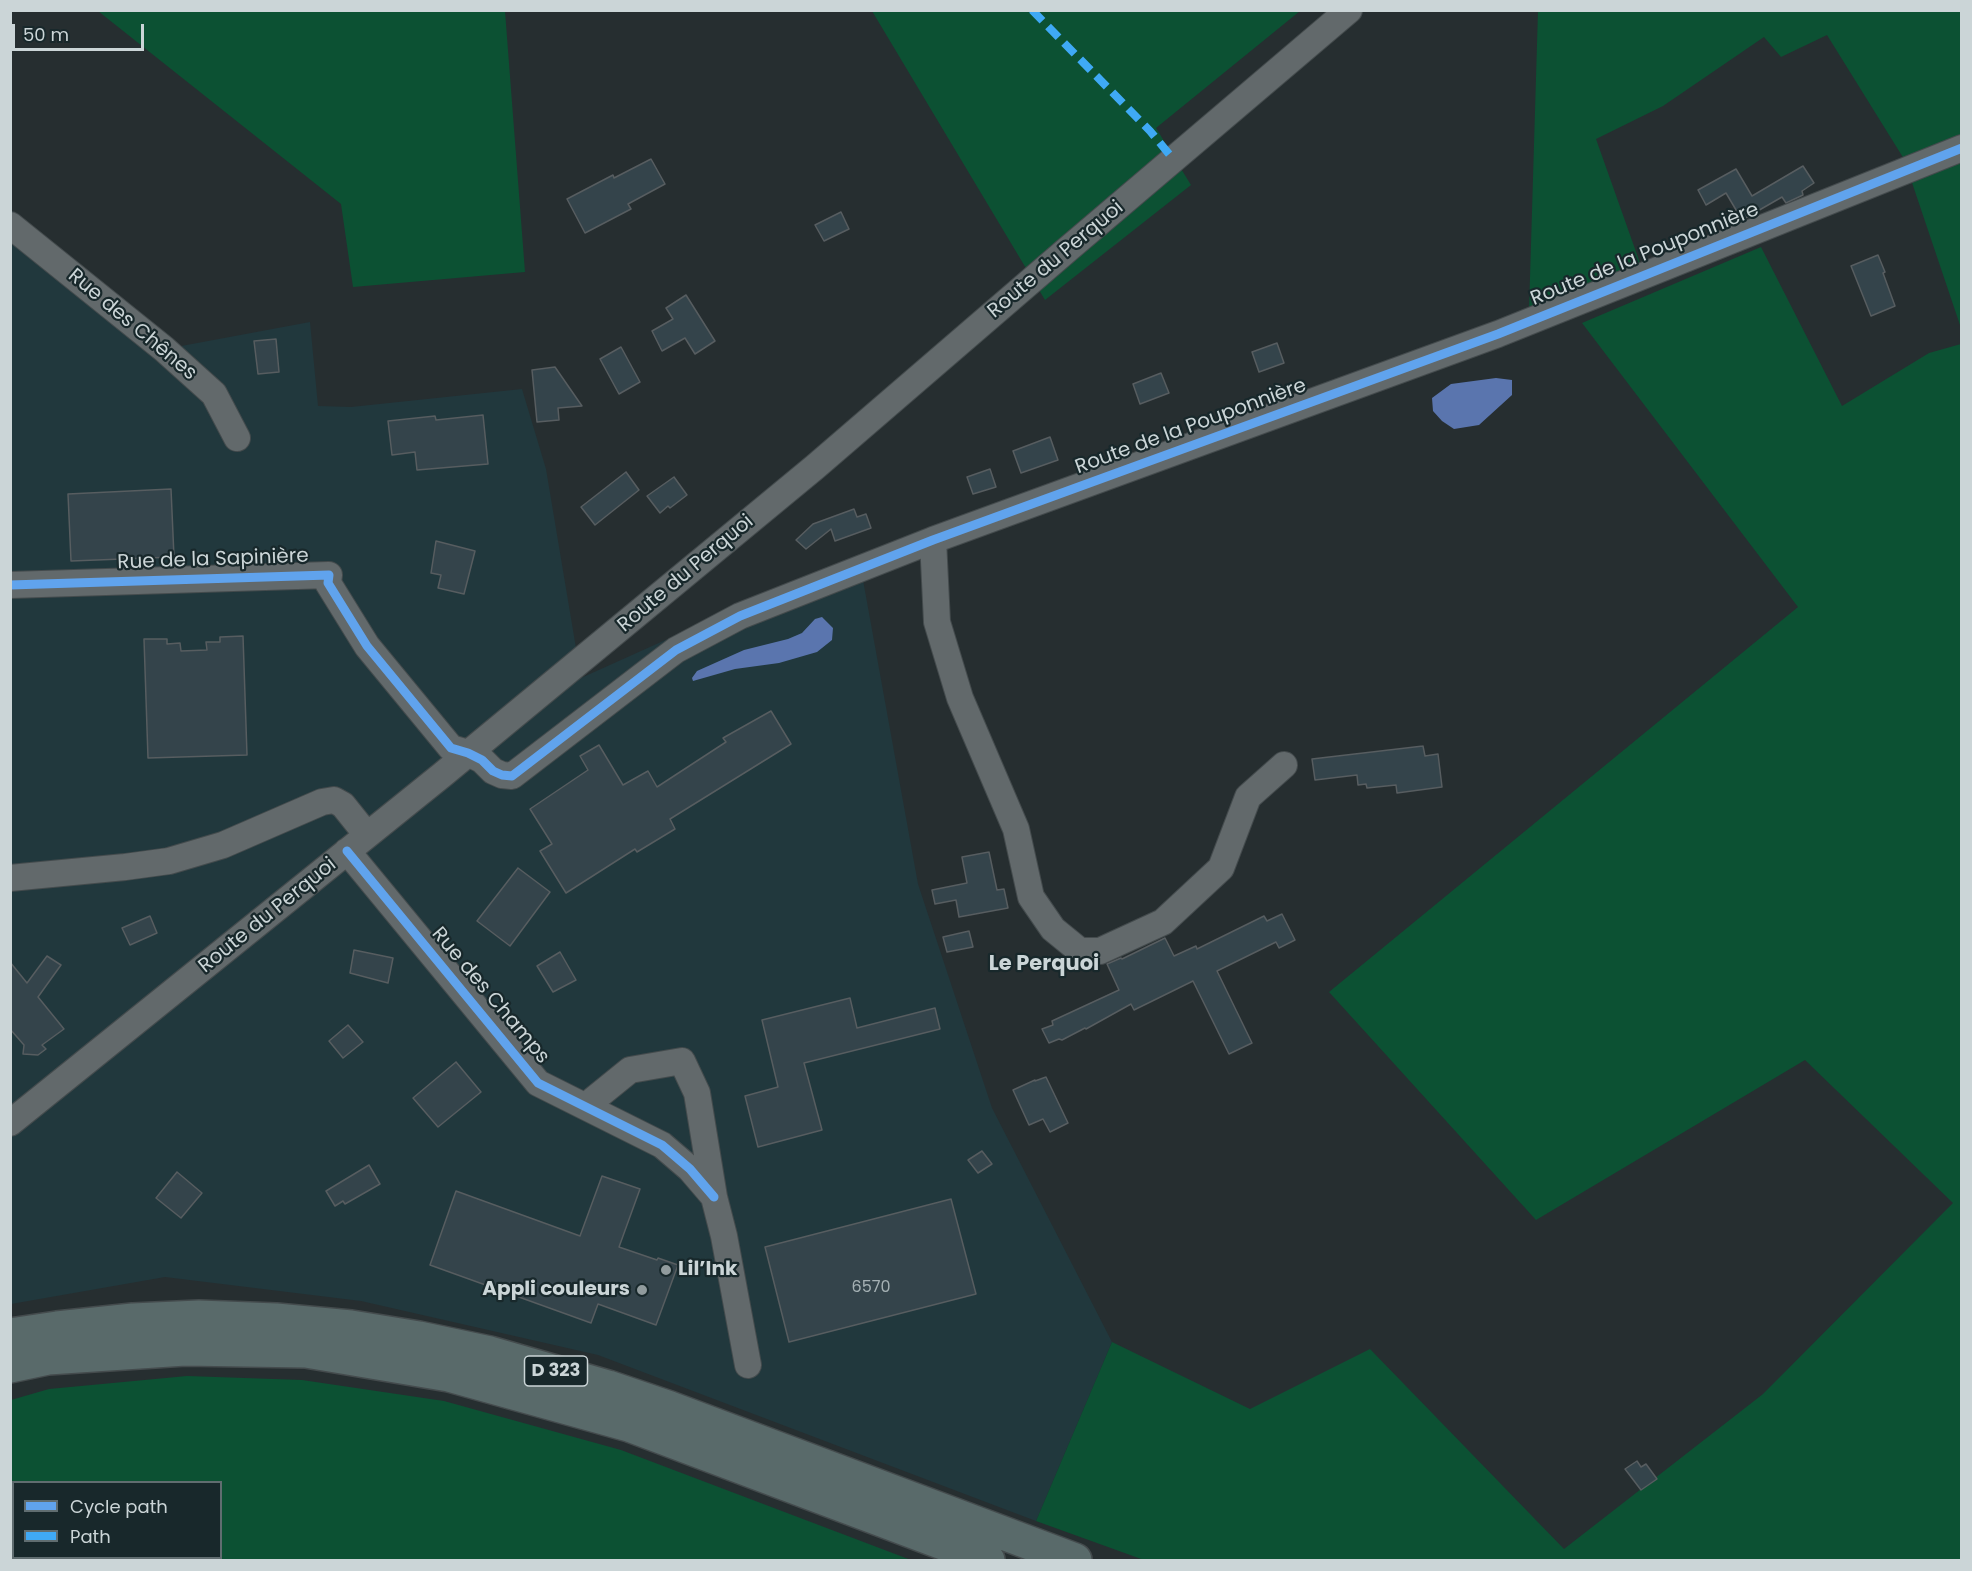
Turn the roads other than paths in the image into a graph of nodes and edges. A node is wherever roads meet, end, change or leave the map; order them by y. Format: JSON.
{"nodes":[{"id":1,"x":1349,"y":10,"type":"edge"},
{"id":2,"x":1962,"y":148,"type":"edge"},
{"id":3,"x":10,"y":225,"type":"edge"},
{"id":4,"x":237,"y":438,"type":"dead end"},
{"id":5,"x":933,"y":540,"type":"junction"},
{"id":6,"x":10,"y":585,"type":"edge"},
{"id":7,"x":468,"y":753,"type":"junction"},
{"id":8,"x":1284,"y":765,"type":"dead end"},
{"id":9,"x":367,"y":835,"type":"junction"},
{"id":10,"x":347,"y":851,"type":"junction"},
{"id":11,"x":10,"y":878,"type":"edge"},
{"id":12,"x":589,"y":1108,"type":"junction"},
{"id":13,"x":10,"y":1123,"type":"edge"},
{"id":14,"x":714,"y":1197,"type":"junction"},
{"id":15,"x":10,"y":1335,"type":"edge"},
{"id":16,"x":748,"y":1365,"type":"dead end"},
{"id":17,"x":10,"y":1366,"type":"edge"},
{"id":18,"x":988,"y":1560,"type":"edge"},
{"id":19,"x":1075,"y":1560,"type":"edge"}],
"edges":[{"from":1,"to":7,"type":"street","name":"Route du Perquoi"},
{"from":2,"to":5,"type":"street","name":"Route de la Pouponnière"},
{"from":3,"to":4,"type":"street","name":"Rue des Chênes"},
{"from":5,"to":7,"type":"street","name":"Route de la Pouponnière"},
{"from":5,"to":8,"type":"street"},
{"from":6,"to":7,"type":"street","name":"Rue de la Sapinière"},
{"from":7,"to":9,"type":"street","name":"Route du Perquoi"},
{"from":9,"to":10,"type":"street","name":"Route du Perquoi"},
{"from":9,"to":11,"type":"street"},
{"from":10,"to":12,"type":"street","name":"Rue des Champs"},
{"from":10,"to":13,"type":"street","name":"Route du Perquoi"},
{"from":12,"to":14,"type":"street","name":"Rue des Champs"},
{"from":12,"to":14,"type":"street"},
{"from":14,"to":16,"type":"street"},
{"from":15,"to":19,"type":"highway","number":"D 323"},
{"from":17,"to":18,"type":"highway","number":"D 323"}]}
